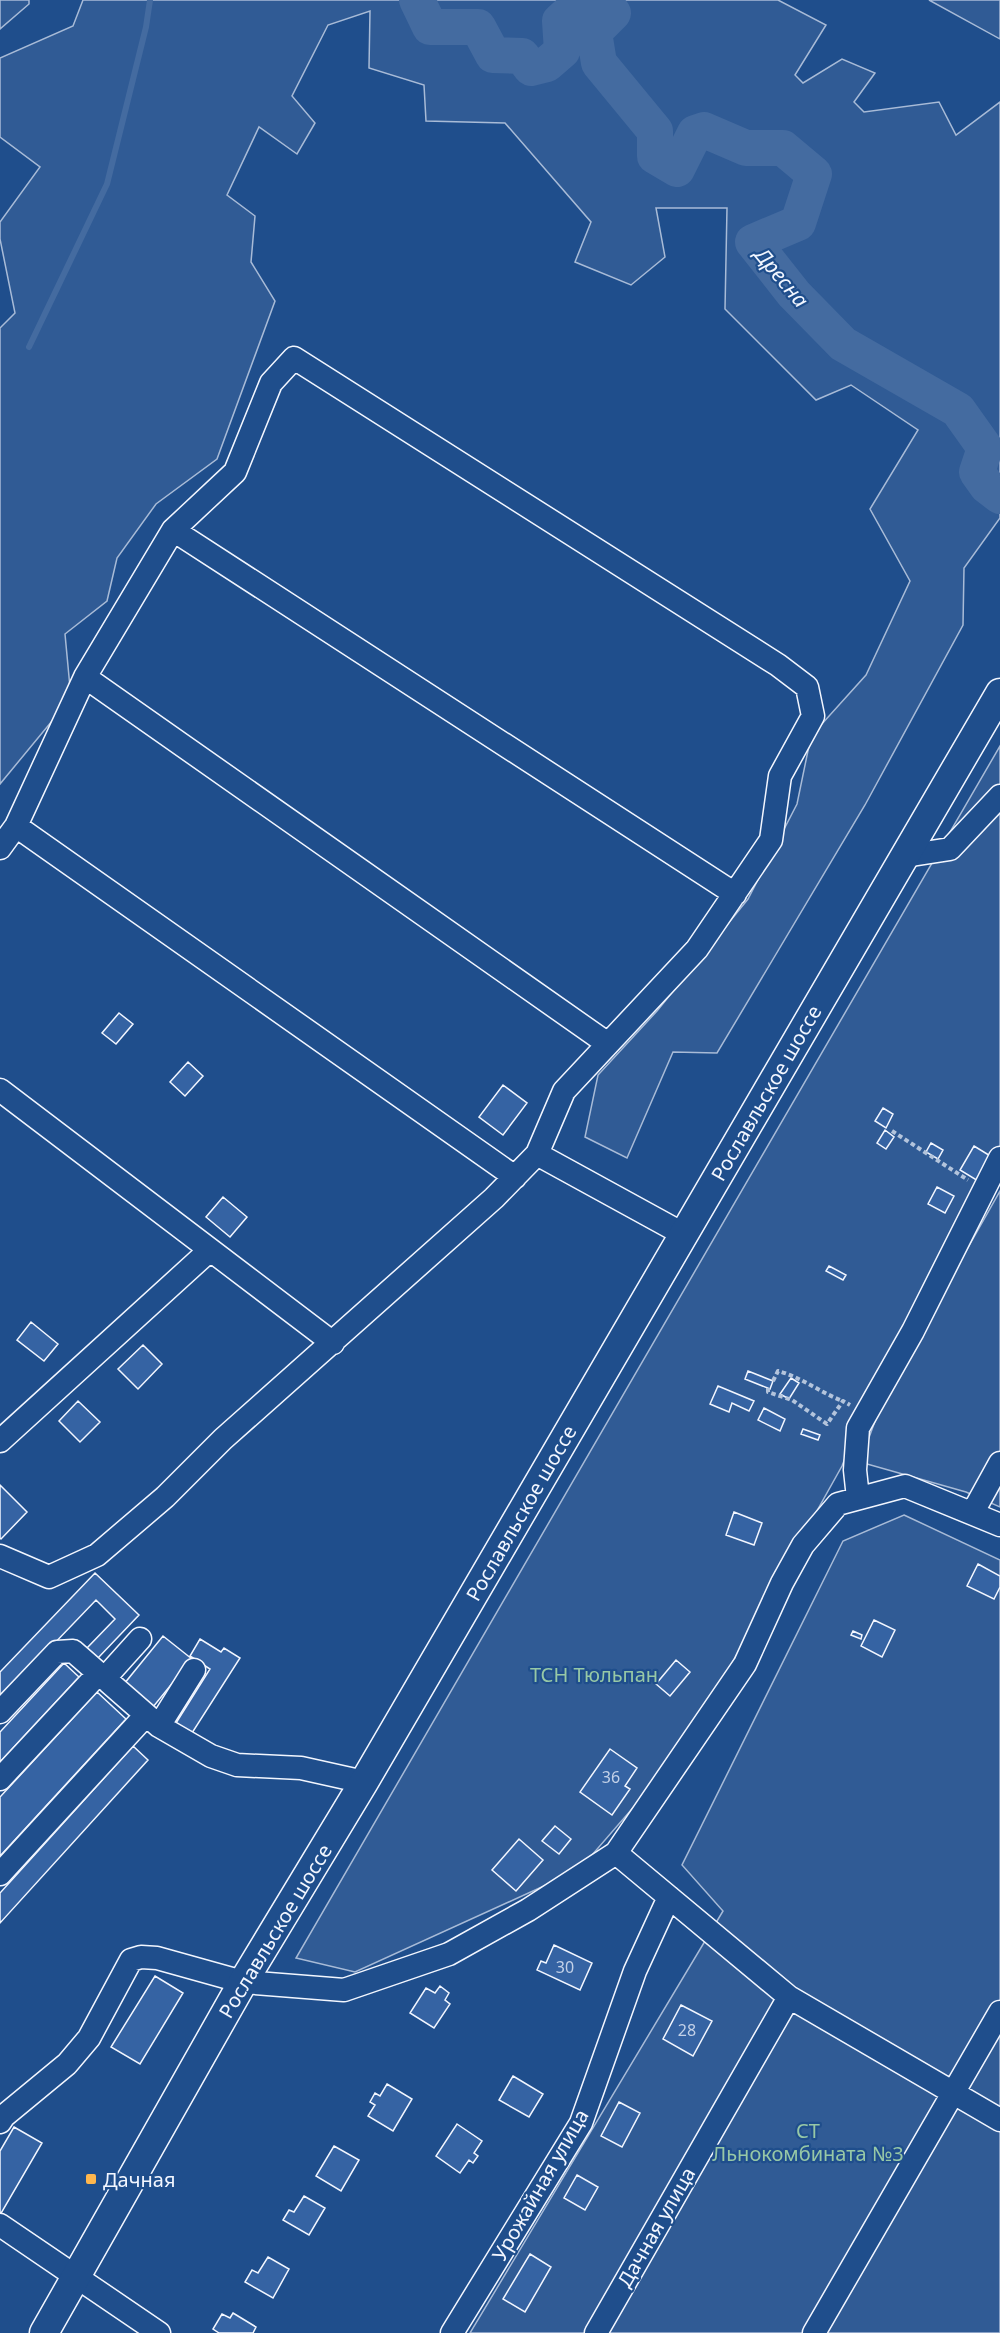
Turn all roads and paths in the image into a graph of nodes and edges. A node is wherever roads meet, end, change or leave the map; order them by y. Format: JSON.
{"nodes":[{"id":1,"x":173,"y":530,"type":"junction"},
{"id":2,"x":85,"y":677,"type":"junction"},
{"id":3,"x":1000,"y":693,"type":"edge"},
{"id":4,"x":1000,"y":796,"type":"edge"},
{"id":5,"x":16,"y":826,"type":"junction"},
{"id":6,"x":0,"y":848,"type":"edge"},
{"id":7,"x":905,"y":856,"type":"junction"},
{"id":8,"x":735,"y":894,"type":"junction"},
{"id":9,"x":608,"y":1044,"type":"junction"},
{"id":10,"x":0,"y":1089,"type":"edge"},
{"id":11,"x":892,"y":1131,"type":"dead end"},
{"id":12,"x":537,"y":1154,"type":"junction"},
{"id":13,"x":1000,"y":1158,"type":"edge"},
{"id":14,"x":514,"y":1177,"type":"junction"},
{"id":15,"x":983,"y":1191,"type":"junction"},
{"id":16,"x":683,"y":1234,"type":"junction"},
{"id":17,"x":210,"y":1250,"type":"junction"},
{"id":18,"x":333,"y":1343,"type":"junction"},
{"id":19,"x":773,"y":1381,"type":"dead end"},
{"id":20,"x":768,"y":1388,"type":"dead end"},
{"id":21,"x":843,"y":1401,"type":"junction"},
{"id":22,"x":866,"y":1415,"type":"junction"},
{"id":23,"x":0,"y":1441,"type":"edge"},
{"id":24,"x":1000,"y":1463,"type":"edge"},
{"id":25,"x":858,"y":1498,"type":"junction"},
{"id":26,"x":973,"y":1512,"type":"junction"},
{"id":27,"x":1000,"y":1525,"type":"edge"},
{"id":28,"x":0,"y":1556,"type":"edge"},
{"id":29,"x":140,"y":1639,"type":"dead end"},
{"id":30,"x":194,"y":1670,"type":"dead end"},
{"id":31,"x":101,"y":1676,"type":"junction"},
{"id":32,"x":0,"y":1712,"type":"edge"},
{"id":33,"x":152,"y":1720,"type":"junction"},
{"id":34,"x":0,"y":1779,"type":"edge"},
{"id":35,"x":364,"y":1782,"type":"junction"},
{"id":36,"x":616,"y":1853,"type":"junction"},
{"id":37,"x":0,"y":1874,"type":"edge"},
{"id":38,"x":669,"y":1897,"type":"junction"},
{"id":39,"x":243,"y":1982,"type":"junction"},
{"id":40,"x":789,"y":1997,"type":"junction"},
{"id":41,"x":1000,"y":2012,"type":"edge"},
{"id":42,"x":953,"y":2092,"type":"junction"},
{"id":43,"x":1000,"y":2120,"type":"edge"},
{"id":44,"x":0,"y":2122,"type":"edge"},
{"id":45,"x":0,"y":2225,"type":"edge"},
{"id":46,"x":77,"y":2278,"type":"junction"},
{"id":47,"x":44,"y":2333,"type":"edge"},
{"id":48,"x":159,"y":2333,"type":"edge"},
{"id":49,"x":452,"y":2333,"type":"edge"},
{"id":50,"x":596,"y":2333,"type":"edge"},
{"id":51,"x":814,"y":2333,"type":"edge"}],
"edges":[{"from":1,"to":2,"type":"street"},
{"from":1,"to":8,"type":"street"},
{"from":1,"to":8,"type":"street"},
{"from":2,"to":5,"type":"street"},
{"from":2,"to":9,"type":"street"},
{"from":3,"to":7,"type":"main road","name":"Рославльское шоссе"},
{"from":4,"to":7,"type":"street"},
{"from":5,"to":6,"type":"street"},
{"from":5,"to":14,"type":"street"},
{"from":7,"to":16,"type":"main road","name":"Рославльское шоссе"},
{"from":8,"to":9,"type":"street"},
{"from":9,"to":12,"type":"street"},
{"from":10,"to":17,"type":"street"},
{"from":11,"to":15,"type":"path"},
{"from":12,"to":14,"type":"street"},
{"from":12,"to":16,"type":"street"},
{"from":13,"to":15,"type":"street"},
{"from":14,"to":18,"type":"street"},
{"from":15,"to":22,"type":"street"},
{"from":16,"to":35,"type":"main road","name":"Рославльское шоссе"},
{"from":17,"to":18,"type":"street"},
{"from":17,"to":23,"type":"street"},
{"from":18,"to":28,"type":"street"},
{"from":19,"to":21,"type":"path"},
{"from":20,"to":21,"type":"path"},
{"from":21,"to":22,"type":"path"},
{"from":22,"to":25,"type":"street"},
{"from":24,"to":26,"type":"street"},
{"from":25,"to":26,"type":"street"},
{"from":25,"to":36,"type":"street"},
{"from":26,"to":27,"type":"street"},
{"from":29,"to":31,"type":"street"},
{"from":30,"to":33,"type":"street"},
{"from":31,"to":32,"type":"street"},
{"from":31,"to":33,"type":"street"},
{"from":31,"to":34,"type":"street"},
{"from":33,"to":35,"type":"street"},
{"from":33,"to":37,"type":"street"},
{"from":35,"to":39,"type":"main road","name":"Рославльское шоссе"},
{"from":36,"to":38,"type":"street"},
{"from":36,"to":39,"type":"street"},
{"from":38,"to":40,"type":"street"},
{"from":38,"to":49,"type":"street","name":"Урожайная улица"},
{"from":39,"to":44,"type":"street"},
{"from":39,"to":46,"type":"main road","name":"Рославльское шоссе"},
{"from":40,"to":42,"type":"street"},
{"from":40,"to":50,"type":"street","name":"Дачная улица"},
{"from":41,"to":42,"type":"street"},
{"from":42,"to":43,"type":"street"},
{"from":42,"to":51,"type":"street"},
{"from":45,"to":46,"type":"street"},
{"from":46,"to":47,"type":"main road","name":"Рославльское шоссе"},
{"from":46,"to":48,"type":"street"}]}
